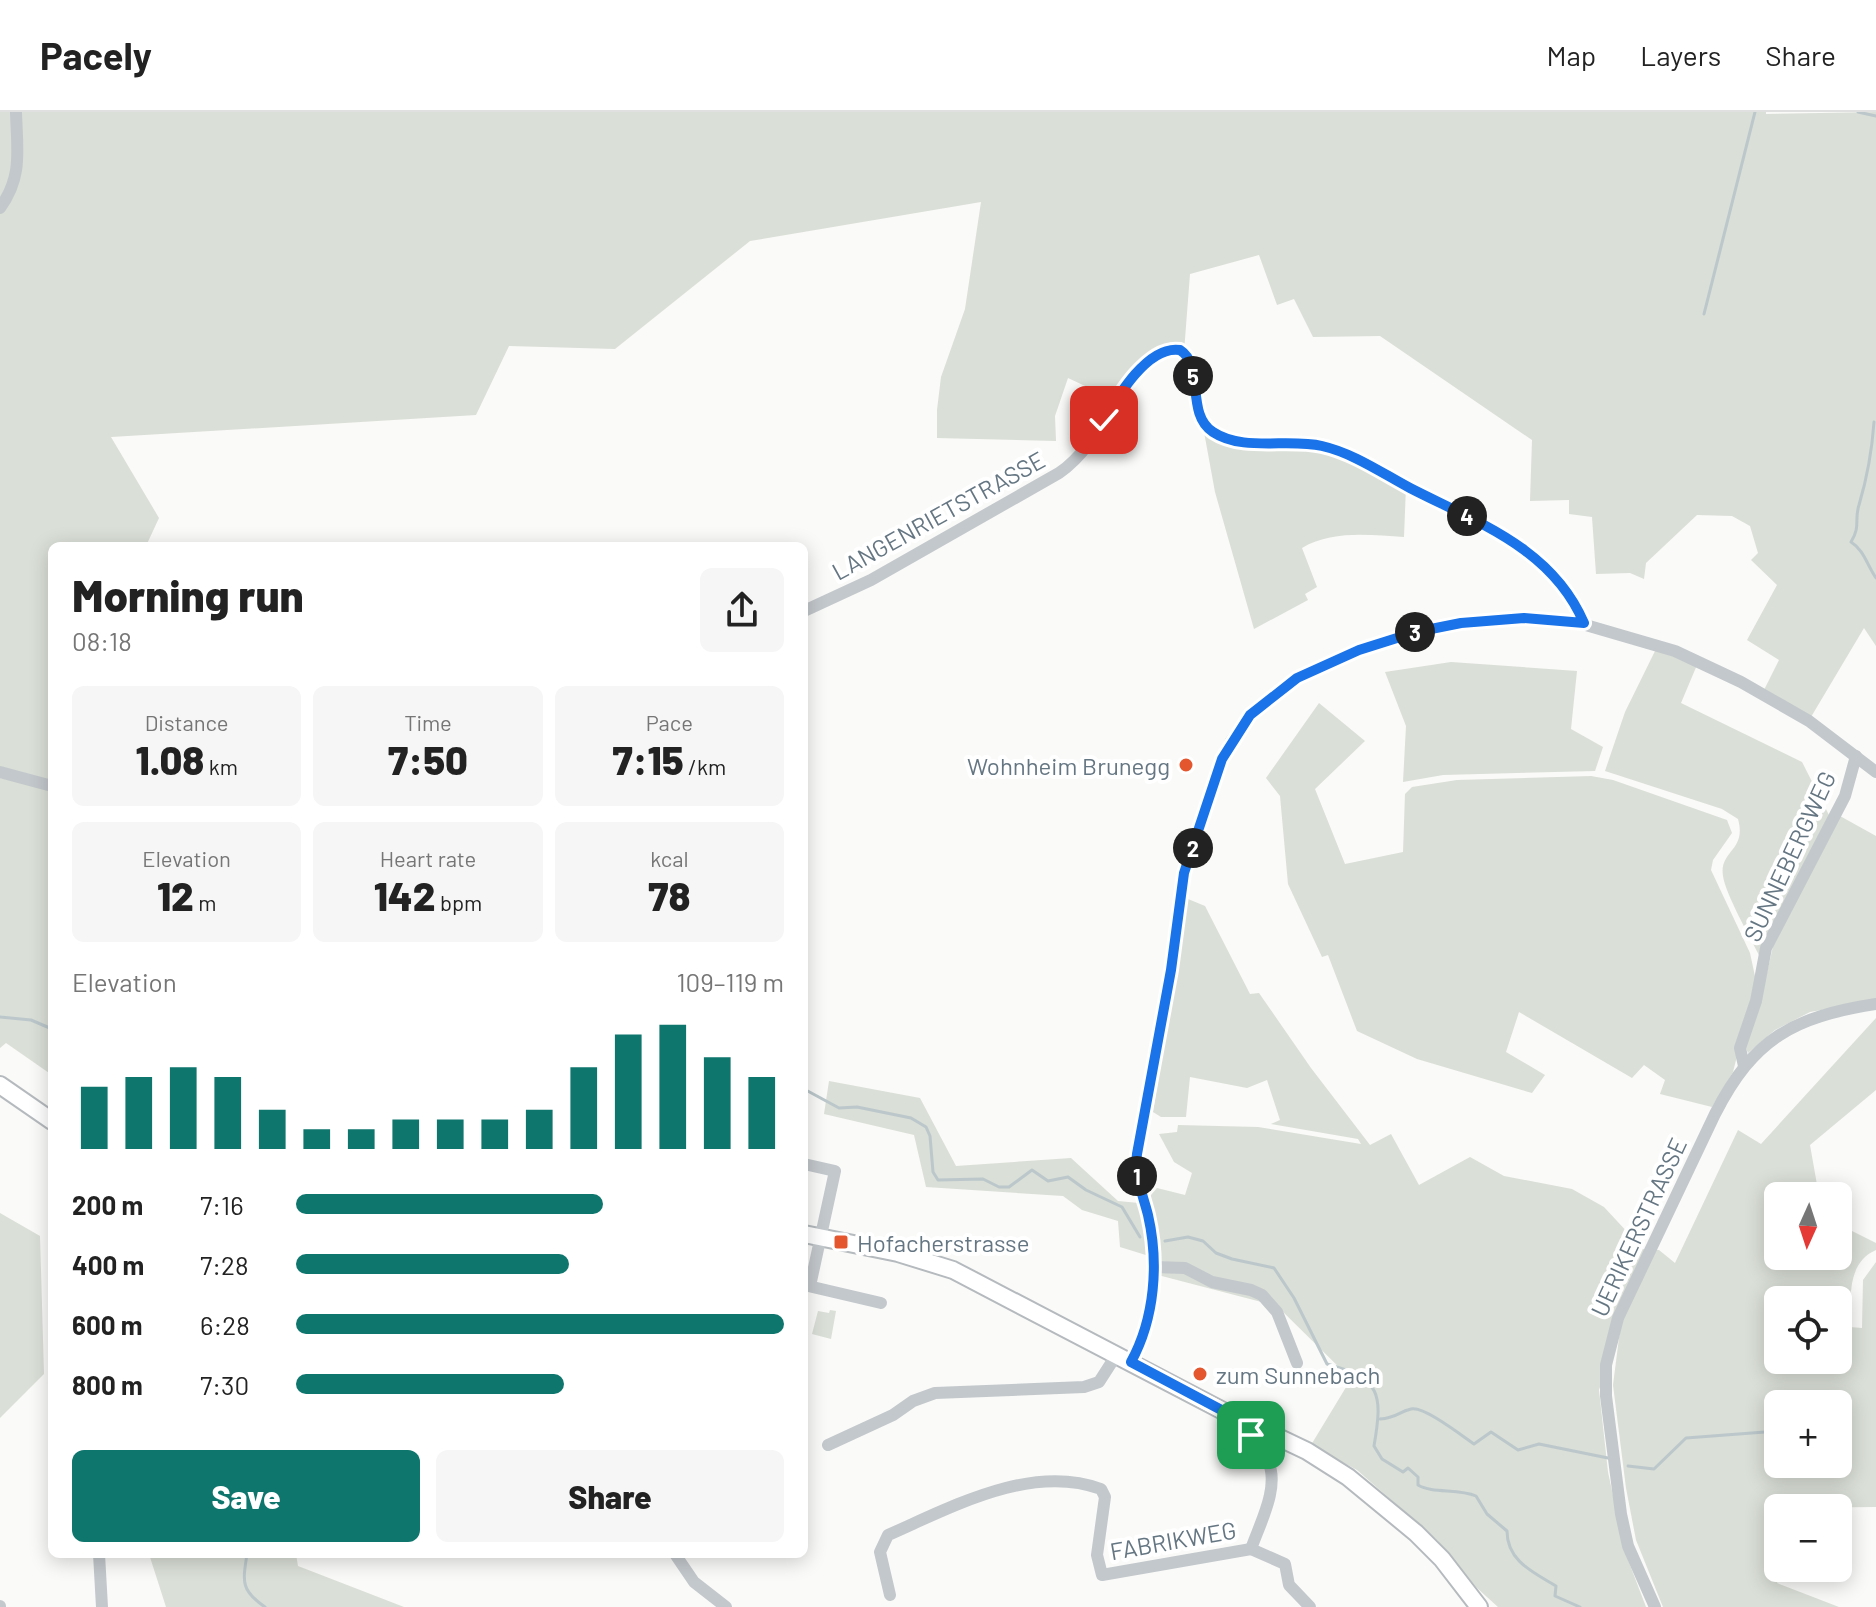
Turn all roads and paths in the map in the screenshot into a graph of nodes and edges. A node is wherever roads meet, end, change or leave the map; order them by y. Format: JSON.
{"nodes":[{"id":1,"x":16,"y":112,"type":"edge"},
{"id":2,"x":0,"y":208,"type":"edge"},
{"id":3,"x":808,"y":609,"type":"edge"},
{"id":4,"x":1584,"y":623,"type":"junction"},
{"id":5,"x":1856,"y":756,"type":"junction"},
{"id":6,"x":0,"y":772,"type":"edge"},
{"id":7,"x":1876,"y":772,"type":"edge"},
{"id":8,"x":48,"y":785,"type":"edge"},
{"id":9,"x":1876,"y":1004,"type":"edge"},
{"id":10,"x":1744,"y":1066,"type":"junction"},
{"id":11,"x":0,"y":1085,"type":"edge"},
{"id":12,"x":48,"y":1118,"type":"edge"},
{"id":13,"x":808,"y":1165,"type":"edge"},
{"id":14,"x":812,"y":1236,"type":"edge"},
{"id":15,"x":1154,"y":1267,"type":"junction"},
{"id":16,"x":808,"y":1276,"type":"edge"},
{"id":17,"x":808,"y":1286,"type":"edge"},
{"id":18,"x":881,"y":1303,"type":"dead end"},
{"id":19,"x":1124,"y":1358,"type":"junction"},
{"id":20,"x":1297,"y":1363,"type":"dead end"},
{"id":21,"x":1244,"y":1422,"type":"junction"},
{"id":22,"x":828,"y":1445,"type":"dead end"},
{"id":23,"x":1251,"y":1549,"type":"junction"},
{"id":24,"x":99,"y":1558,"type":"edge"},
{"id":25,"x":678,"y":1558,"type":"edge"},
{"id":26,"x":890,"y":1595,"type":"dead end"},
{"id":27,"x":102,"y":1607,"type":"edge"},
{"id":28,"x":726,"y":1607,"type":"edge"},
{"id":29,"x":1310,"y":1607,"type":"edge"},
{"id":30,"x":1479,"y":1607,"type":"edge"},
{"id":31,"x":1655,"y":1607,"type":"edge"}],
"edges":[{"from":1,"to":2,"type":"street"},
{"from":3,"to":4,"type":"street","name":"LANGENRIETSTRASSE"},
{"from":4,"to":5,"type":"street"},
{"from":4,"to":15,"type":"street"},
{"from":5,"to":7,"type":"street"},
{"from":5,"to":10,"type":"street","name":"SUNNEBERGWEG"},
{"from":6,"to":8,"type":"street"},
{"from":9,"to":10,"type":"street","name":"UERIKERSTRASSE"},
{"from":10,"to":31,"type":"street","name":"UERIKERSTRASSE"},
{"from":11,"to":12,"type":"main road"},
{"from":13,"to":14,"type":"street"},
{"from":14,"to":16,"type":"street"},
{"from":14,"to":19,"type":"main road"},
{"from":15,"to":19,"type":"street"},
{"from":15,"to":20,"type":"street"},
{"from":17,"to":18,"type":"street"},
{"from":19,"to":21,"type":"main road"},
{"from":19,"to":22,"type":"street"},
{"from":21,"to":23,"type":"street"},
{"from":21,"to":30,"type":"main road"},
{"from":23,"to":26,"type":"street","name":"FABRIKWEG"},
{"from":23,"to":29,"type":"street"},
{"from":24,"to":27,"type":"street"},
{"from":25,"to":28,"type":"street"}]}
